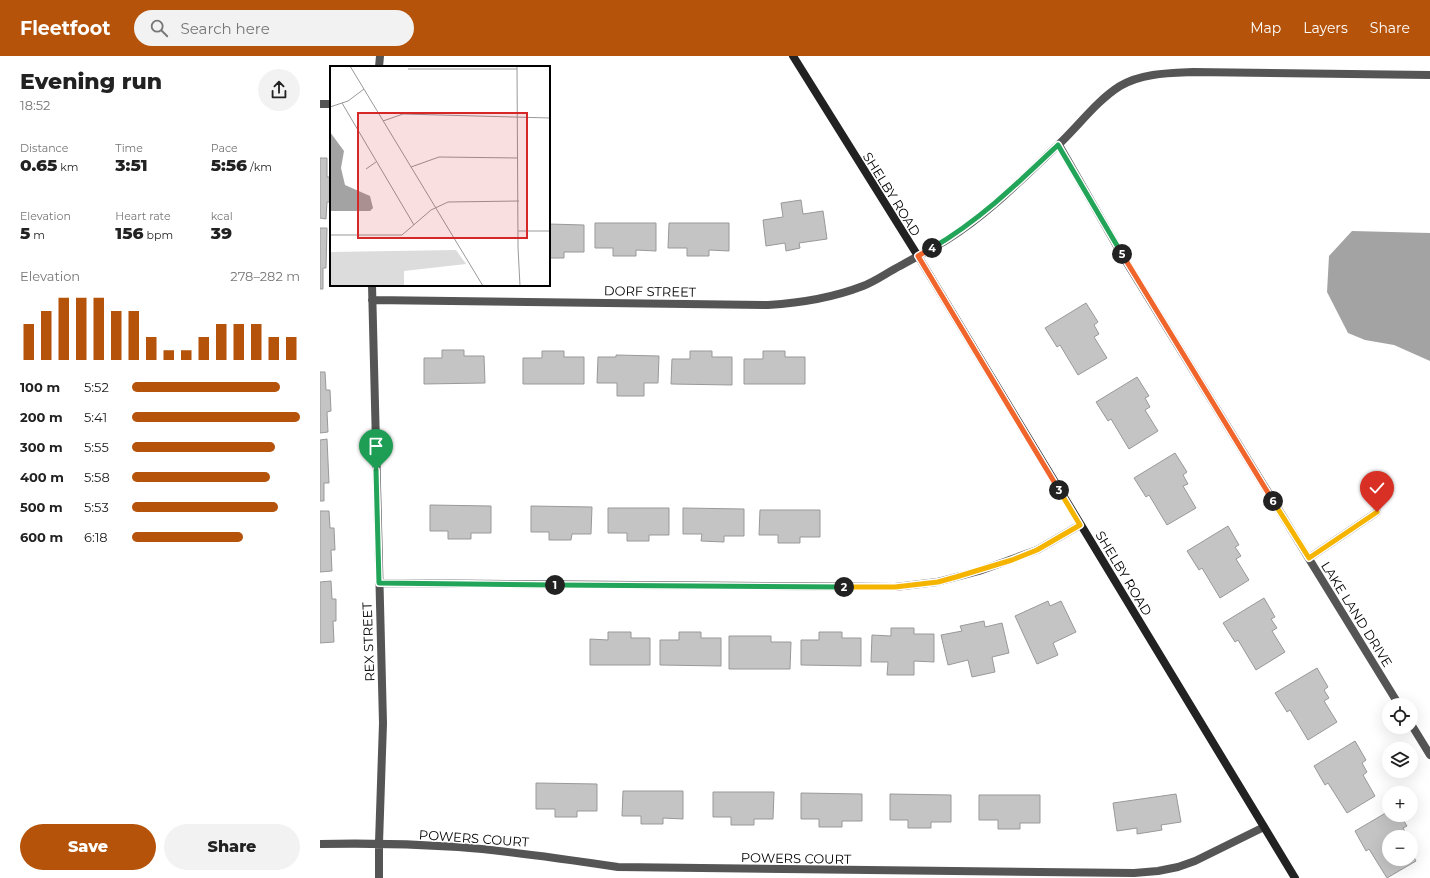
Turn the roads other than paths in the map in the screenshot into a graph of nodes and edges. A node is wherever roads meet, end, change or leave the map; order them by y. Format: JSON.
{"nodes":[{"id":1,"x":380,"y":56,"type":"edge"},
{"id":2,"x":793,"y":56,"type":"edge"},
{"id":3,"x":379,"y":66,"type":"edge"},
{"id":4,"x":1430,"y":75,"type":"edge"},
{"id":5,"x":1058,"y":145,"type":"junction"},
{"id":6,"x":918,"y":256,"type":"junction"},
{"id":7,"x":372,"y":286,"type":"edge"},
{"id":8,"x":372,"y":300,"type":"junction"},
{"id":9,"x":1377,"y":512,"type":"dead end"},
{"id":10,"x":1080,"y":525,"type":"junction"},
{"id":11,"x":1309,"y":558,"type":"junction"},
{"id":12,"x":379,"y":583,"type":"junction"},
{"id":13,"x":1395,"y":698,"type":"edge"},
{"id":14,"x":1417,"y":734,"type":"edge"},
{"id":15,"x":1430,"y":755,"type":"edge"},
{"id":16,"x":1264,"y":827,"type":"junction"},
{"id":17,"x":379,"y":843,"type":"junction"},
{"id":18,"x":320,"y":844,"type":"edge"},
{"id":19,"x":379,"y":878,"type":"edge"},
{"id":20,"x":1294,"y":878,"type":"edge"}],
"edges":[{"from":1,"to":3,"type":"street"},
{"from":2,"to":6,"type":"street","name":"SHELBY ROAD"},
{"from":4,"to":5,"type":"street","name":"DORF STREET"},
{"from":5,"to":6,"type":"street","name":"DORF STREET"},
{"from":5,"to":11,"type":"street","name":"LAKE LAND DRIVE"},
{"from":6,"to":8,"type":"street","name":"DORF STREET"},
{"from":6,"to":10,"type":"street","name":"SHELBY ROAD"},
{"from":7,"to":8,"type":"street","name":"REX STREET"},
{"from":8,"to":12,"type":"street","name":"REX STREET"},
{"from":9,"to":11,"type":"street"},
{"from":10,"to":12,"type":"street"},
{"from":10,"to":16,"type":"street","name":"SHELBY ROAD"},
{"from":11,"to":13,"type":"street","name":"LAKE LAND DRIVE"},
{"from":12,"to":17,"type":"street","name":"REX STREET"},
{"from":14,"to":15,"type":"street"},
{"from":16,"to":17,"type":"street","name":"POWERS COURT"},
{"from":16,"to":20,"type":"street","name":"SHELBY ROAD"},
{"from":17,"to":18,"type":"street","name":"POWERS COURT"},
{"from":17,"to":19,"type":"street","name":"REX STREET"}]}
